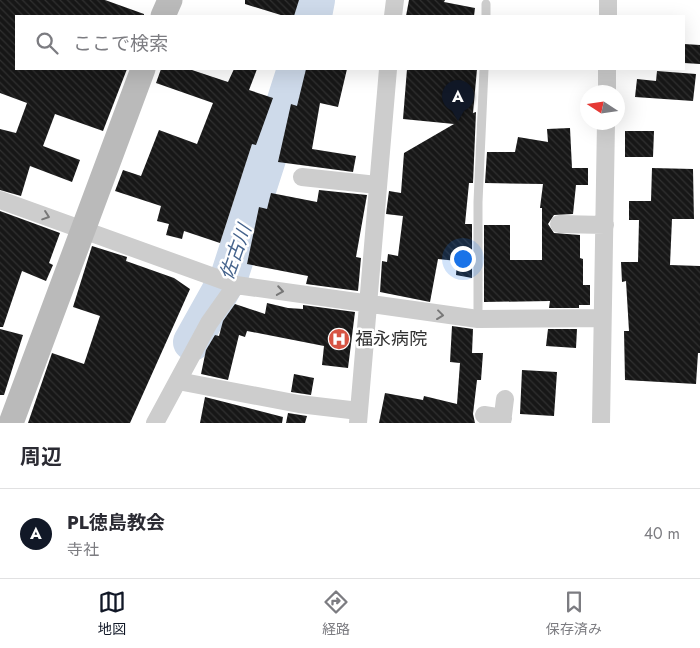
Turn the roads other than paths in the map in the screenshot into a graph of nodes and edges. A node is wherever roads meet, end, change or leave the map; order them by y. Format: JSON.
{"nodes":[{"id":1,"x":170,"y":0,"type":"edge"},
{"id":2,"x":395,"y":0,"type":"edge"},
{"id":3,"x":608,"y":0,"type":"edge"},
{"id":4,"x":486,"y":4,"type":"dead end"},
{"id":5,"x":164,"y":15,"type":"edge"},
{"id":6,"x":393,"y":15,"type":"edge"},
{"id":7,"x":486,"y":15,"type":"edge"},
{"id":8,"x":608,"y":15,"type":"edge"},
{"id":9,"x":143,"y":70,"type":"edge"},
{"id":10,"x":388,"y":70,"type":"edge"},
{"id":11,"x":484,"y":70,"type":"edge"},
{"id":12,"x":607,"y":70,"type":"edge"},
{"id":13,"x":607,"y":85,"type":"edge"},
{"id":14,"x":606,"y":130,"type":"edge"},
{"id":15,"x":302,"y":177,"type":"dead end"},
{"id":16,"x":377,"y":185,"type":"junction"},
{"id":17,"x":0,"y":200,"type":"edge"},
{"id":18,"x":559,"y":224,"type":"dead end"},
{"id":19,"x":605,"y":225,"type":"junction"},
{"id":20,"x":82,"y":229,"type":"junction"},
{"id":21,"x":229,"y":282,"type":"junction"},
{"id":22,"x":368,"y":305,"type":"junction"},
{"id":23,"x":602,"y":318,"type":"junction"},
{"id":24,"x":478,"y":319,"type":"junction"},
{"id":25,"x":178,"y":381,"type":"junction"},
{"id":26,"x":505,"y":399,"type":"dead end"},
{"id":27,"x":484,"y":415,"type":"dead end"},
{"id":28,"x":359,"y":417,"type":"edge"},
{"id":29,"x":502,"y":420,"type":"edge"},
{"id":30,"x":11,"y":423,"type":"edge"},
{"id":31,"x":155,"y":423,"type":"edge"},
{"id":32,"x":601,"y":423,"type":"edge"}],
"edges":[{"from":1,"to":5,"type":"street"},
{"from":2,"to":6,"type":"street"},
{"from":3,"to":8,"type":"street"},
{"from":4,"to":7,"type":"lane"},
{"from":9,"to":20,"type":"street"},
{"from":10,"to":16,"type":"street"},
{"from":11,"to":24,"type":"lane"},
{"from":12,"to":13,"type":"street"},
{"from":14,"to":19,"type":"street"},
{"from":15,"to":16,"type":"street"},
{"from":16,"to":22,"type":"street"},
{"from":17,"to":20,"type":"street","one_way":true},
{"from":18,"to":19,"type":"street"},
{"from":19,"to":23,"type":"street"},
{"from":20,"to":21,"type":"street"},
{"from":20,"to":30,"type":"street"},
{"from":21,"to":22,"type":"street","one_way":true},
{"from":21,"to":25,"type":"street"},
{"from":22,"to":24,"type":"street","one_way":true},
{"from":22,"to":28,"type":"street"},
{"from":23,"to":24,"type":"street"},
{"from":23,"to":32,"type":"street"},
{"from":25,"to":28,"type":"street"},
{"from":25,"to":31,"type":"street"},
{"from":26,"to":29,"type":"street"},
{"from":27,"to":29,"type":"street"}]}
